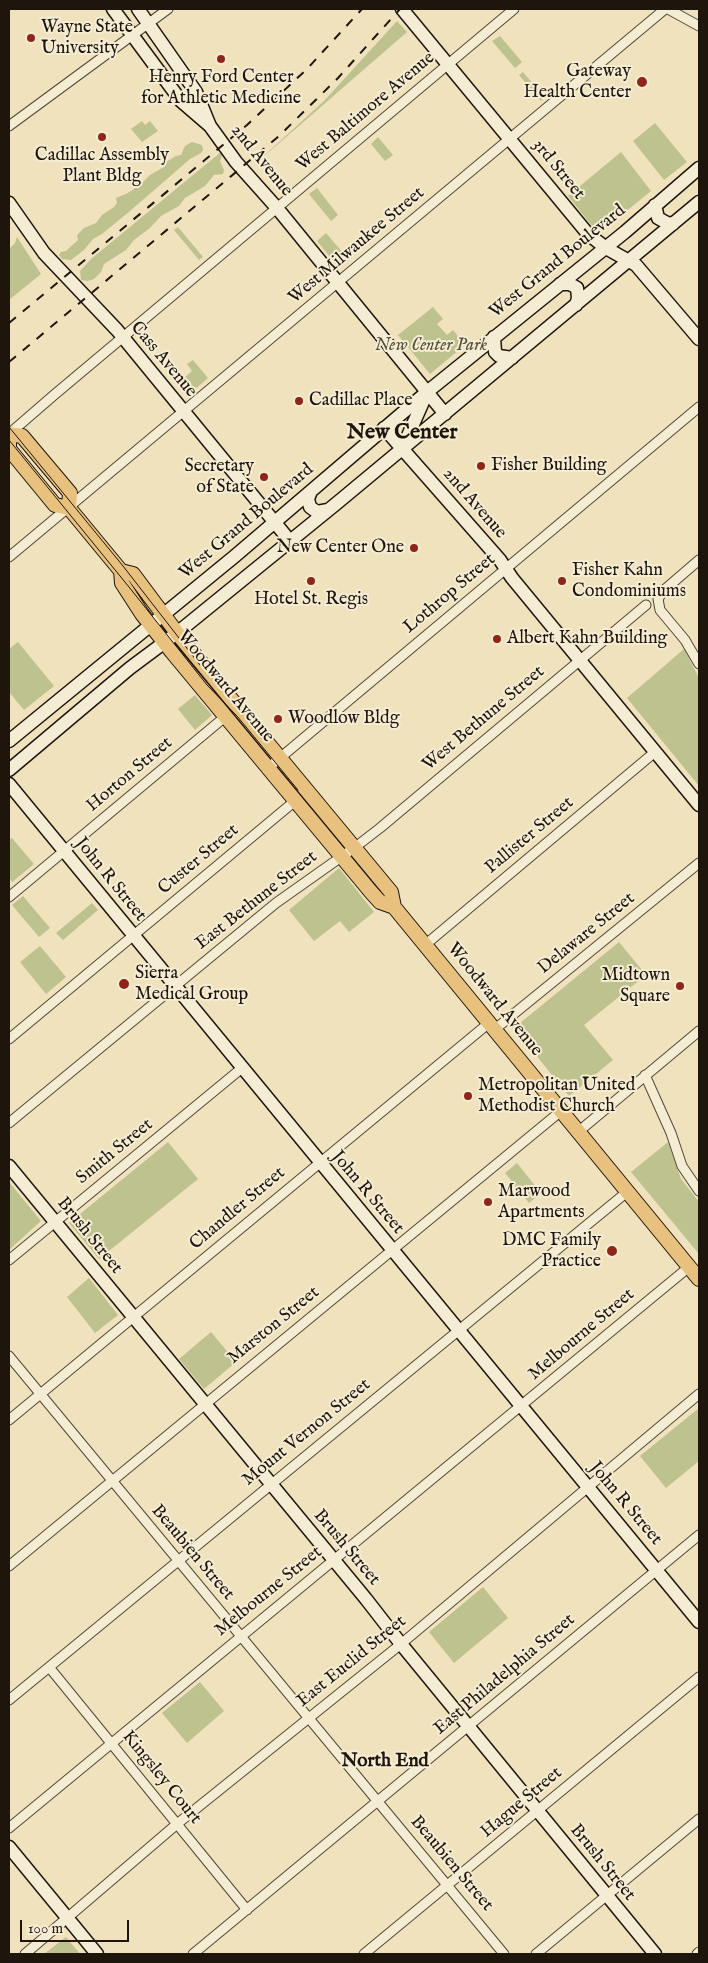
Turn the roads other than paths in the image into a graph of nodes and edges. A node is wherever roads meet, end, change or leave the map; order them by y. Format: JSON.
{"nodes":[{"id":1,"x":114,"y":9,"type":"edge"},
{"id":2,"x":138,"y":9,"type":"edge"},
{"id":3,"x":168,"y":9,"type":"edge"},
{"id":4,"x":402,"y":9,"type":"edge"},
{"id":5,"x":514,"y":9,"type":"edge"},
{"id":6,"x":667,"y":9,"type":"edge"},
{"id":7,"x":149,"y":23,"type":"junction"},
{"id":8,"x":699,"y":26,"type":"edge"},
{"id":9,"x":133,"y":35,"type":"junction"},
{"id":10,"x":448,"y":64,"type":"junction"},
{"id":11,"x":9,"y":126,"type":"edge"},
{"id":12,"x":210,"y":126,"type":"junction"},
{"id":13,"x":510,"y":139,"type":"junction"},
{"id":14,"x":699,"y":168,"type":"edge"},
{"id":15,"x":699,"y":202,"type":"edge"},
{"id":16,"x":9,"y":203,"type":"edge"},
{"id":17,"x":655,"y":205,"type":"junction"},
{"id":18,"x":277,"y":208,"type":"junction"},
{"id":19,"x":673,"y":224,"type":"junction"},
{"id":20,"x":606,"y":248,"type":"junction"},
{"id":21,"x":629,"y":260,"type":"junction"},
{"id":22,"x":338,"y":283,"type":"junction"},
{"id":23,"x":560,"y":284,"type":"junction"},
{"id":24,"x":576,"y":305,"type":"junction"},
{"id":25,"x":122,"y":337,"type":"junction"},
{"id":26,"x":494,"y":337,"type":"junction"},
{"id":27,"x":699,"y":339,"type":"edge"},
{"id":28,"x":512,"y":358,"type":"junction"},
{"id":29,"x":427,"y":392,"type":"junction"},
{"id":30,"x":699,"y":406,"type":"edge"},
{"id":31,"x":184,"y":412,"type":"junction"},
{"id":32,"x":445,"y":414,"type":"junction"},
{"id":33,"x":384,"y":428,"type":"junction"},
{"id":34,"x":9,"y":434,"type":"edge"},
{"id":35,"x":402,"y":450,"type":"junction"},
{"id":36,"x":311,"y":491,"type":"junction"},
{"id":37,"x":69,"y":508,"type":"junction"},
{"id":38,"x":328,"y":510,"type":"junction"},
{"id":39,"x":275,"y":523,"type":"junction"},
{"id":40,"x":290,"y":541,"type":"junction"},
{"id":41,"x":235,"y":556,"type":"junction"},
{"id":42,"x":9,"y":557,"type":"edge"},
{"id":43,"x":699,"y":560,"type":"edge"},
{"id":44,"x":506,"y":569,"type":"junction"},
{"id":45,"x":121,"y":571,"type":"junction"},
{"id":46,"x":250,"y":574,"type":"junction"},
{"id":47,"x":192,"y":592,"type":"junction"},
{"id":48,"x":646,"y":605,"type":"dead end"},
{"id":49,"x":206,"y":611,"type":"junction"},
{"id":50,"x":163,"y":614,"type":"junction"},
{"id":51,"x":150,"y":625,"type":"junction"},
{"id":52,"x":177,"y":633,"type":"junction"},
{"id":53,"x":134,"y":638,"type":"junction"},
{"id":54,"x":165,"y":643,"type":"junction"},
{"id":55,"x":146,"y":656,"type":"junction"},
{"id":56,"x":580,"y":660,"type":"junction"},
{"id":57,"x":699,"y":664,"type":"edge"},
{"id":58,"x":226,"y":716,"type":"junction"},
{"id":59,"x":9,"y":741,"type":"edge"},
{"id":60,"x":655,"y":752,"type":"junction"},
{"id":61,"x":279,"y":758,"type":"junction"},
{"id":62,"x":11,"y":764,"type":"edge"},
{"id":63,"x":268,"y":768,"type":"junction"},
{"id":64,"x":9,"y":784,"type":"edge"},
{"id":65,"x":295,"y":801,"type":"junction"},
{"id":66,"x":699,"y":804,"type":"edge"},
{"id":67,"x":354,"y":848,"type":"junction"},
{"id":68,"x":64,"y":851,"type":"junction"},
{"id":69,"x":341,"y":857,"type":"junction"},
{"id":70,"x":699,"y":863,"type":"edge"},
{"id":71,"x":9,"y":897,"type":"edge"},
{"id":72,"x":394,"y":907,"type":"junction"},
{"id":73,"x":133,"y":936,"type":"junction"},
{"id":74,"x":425,"y":945,"type":"junction"},
{"id":75,"x":175,"y":986,"type":"junction"},
{"id":76,"x":492,"y":1026,"type":"junction"},
{"id":77,"x":699,"y":1031,"type":"edge"},
{"id":78,"x":9,"y":1039,"type":"edge"},
{"id":79,"x":242,"y":1068,"type":"junction"},
{"id":80,"x":645,"y":1076,"type":"junction"},
{"id":81,"x":561,"y":1111,"type":"junction"},
{"id":82,"x":9,"y":1123,"type":"edge"},
{"id":83,"x":578,"y":1132,"type":"junction"},
{"id":84,"x":320,"y":1163,"type":"junction"},
{"id":85,"x":9,"y":1166,"type":"edge"},
{"id":86,"x":699,"y":1191,"type":"edge"},
{"id":87,"x":627,"y":1192,"type":"junction"},
{"id":88,"x":55,"y":1222,"type":"junction"},
{"id":89,"x":392,"y":1250,"type":"junction"},
{"id":90,"x":9,"y":1260,"type":"edge"},
{"id":91,"x":689,"y":1267,"type":"junction"},
{"id":92,"x":699,"y":1279,"type":"edge"},
{"id":93,"x":133,"y":1317,"type":"junction"},
{"id":94,"x":457,"y":1330,"type":"junction"},
{"id":95,"x":9,"y":1356,"type":"edge"},
{"id":96,"x":40,"y":1394,"type":"junction"},
{"id":97,"x":699,"y":1394,"type":"edge"},
{"id":98,"x":204,"y":1404,"type":"junction"},
{"id":99,"x":521,"y":1406,"type":"junction"},
{"id":100,"x":9,"y":1420,"type":"edge"},
{"id":101,"x":112,"y":1481,"type":"junction"},
{"id":102,"x":270,"y":1484,"type":"junction"},
{"id":103,"x":588,"y":1487,"type":"junction"},
{"id":104,"x":699,"y":1535,"type":"edge"},
{"id":105,"x":334,"y":1560,"type":"junction"},
{"id":106,"x":178,"y":1561,"type":"junction"},
{"id":107,"x":9,"y":1566,"type":"edge"},
{"id":108,"x":657,"y":1570,"type":"junction"},
{"id":109,"x":699,"y":1622,"type":"edge"},
{"id":110,"x":241,"y":1636,"type":"junction"},
{"id":111,"x":400,"y":1644,"type":"junction"},
{"id":112,"x":48,"y":1667,"type":"junction"},
{"id":113,"x":699,"y":1677,"type":"edge"},
{"id":114,"x":9,"y":1700,"type":"edge"},
{"id":115,"x":308,"y":1718,"type":"junction"},
{"id":116,"x":468,"y":1727,"type":"junction"},
{"id":117,"x":111,"y":1743,"type":"junction"},
{"id":118,"x":378,"y":1802,"type":"junction"},
{"id":119,"x":537,"y":1811,"type":"junction"},
{"id":120,"x":699,"y":1819,"type":"edge"},
{"id":121,"x":177,"y":1824,"type":"junction"},
{"id":122,"x":9,"y":1828,"type":"edge"},
{"id":123,"x":9,"y":1847,"type":"edge"},
{"id":124,"x":447,"y":1886,"type":"junction"},
{"id":125,"x":606,"y":1896,"type":"junction"},
{"id":126,"x":247,"y":1910,"type":"junction"},
{"id":127,"x":68,"y":1918,"type":"junction"},
{"id":128,"x":25,"y":1954,"type":"edge"},
{"id":129,"x":97,"y":1954,"type":"edge"},
{"id":130,"x":193,"y":1954,"type":"edge"},
{"id":131,"x":364,"y":1954,"type":"edge"},
{"id":132,"x":504,"y":1954,"type":"edge"},
{"id":133,"x":536,"y":1954,"type":"edge"},
{"id":134,"x":655,"y":1954,"type":"edge"}],
"edges":[{"from":1,"to":9,"type":"street","name":"2nd Avenue"},
{"from":2,"to":7,"type":"street","name":"2nd Avenue"},
{"from":3,"to":7,"type":"street"},
{"from":4,"to":10,"type":"street","name":"3rd Street"},
{"from":5,"to":10,"type":"street","name":"West Baltimore Avenue"},
{"from":6,"to":8,"type":"street"},
{"from":6,"to":13,"type":"street","name":"West Milwaukee Street"},
{"from":7,"to":9,"type":"street"},
{"from":7,"to":12,"type":"street","name":"2nd Avenue"},
{"from":9,"to":11,"type":"street"},
{"from":9,"to":12,"type":"street","name":"2nd Avenue"},
{"from":10,"to":13,"type":"street","name":"3rd Street"},
{"from":10,"to":18,"type":"street","name":"West Baltimore Avenue"},
{"from":12,"to":18,"type":"street","name":"2nd Avenue"},
{"from":13,"to":20,"type":"street","name":"3rd Street"},
{"from":13,"to":22,"type":"street","name":"West Milwaukee Street"},
{"from":14,"to":17,"type":"street","name":"West Grand Boulevard"},
{"from":15,"to":19,"type":"street"},
{"from":16,"to":25,"type":"street","name":"Cass Avenue"},
{"from":17,"to":19,"type":"street"},
{"from":17,"to":20,"type":"street","name":"West Grand Boulevard"},
{"from":18,"to":22,"type":"street","name":"2nd Avenue"},
{"from":18,"to":25,"type":"street","name":"West Baltimore Avenue"},
{"from":19,"to":21,"type":"street"},
{"from":20,"to":21,"type":"street","name":"3rd Street"},
{"from":20,"to":23,"type":"street","name":"West Grand Boulevard"},
{"from":21,"to":24,"type":"street"},
{"from":21,"to":27,"type":"street","name":"3rd Street"},
{"from":22,"to":29,"type":"street","name":"2nd Avenue"},
{"from":22,"to":31,"type":"street","name":"West Milwaukee Street"},
{"from":23,"to":24,"type":"street"},
{"from":23,"to":26,"type":"street","name":"West Grand Boulevard"},
{"from":24,"to":28,"type":"street"},
{"from":25,"to":31,"type":"street","name":"Cass Avenue"},
{"from":25,"to":34,"type":"street","name":"West Baltimore Avenue"},
{"from":26,"to":28,"type":"street"},
{"from":26,"to":29,"type":"street","name":"West Grand Boulevard"},
{"from":28,"to":32,"type":"street"},
{"from":29,"to":32,"type":"street","name":"2nd Avenue"},
{"from":29,"to":33,"type":"street","name":"West Grand Boulevard"},
{"from":29,"to":35,"type":"street"},
{"from":30,"to":44,"type":"street","name":"Lothrop Street"},
{"from":31,"to":37,"type":"street","name":"West Milwaukee Street"},
{"from":31,"to":39,"type":"street","name":"Cass Avenue"},
{"from":32,"to":35,"type":"street"},
{"from":33,"to":35,"type":"street","name":"2nd Avenue"},
{"from":33,"to":36,"type":"street","name":"West Grand Boulevard"},
{"from":34,"to":37,"type":"main road","name":"Woodward Avenue"},
{"from":34,"to":37,"type":"main road","name":"Woodward Avenue"},
{"from":35,"to":38,"type":"street"},
{"from":35,"to":44,"type":"street","name":"2nd Avenue"},
{"from":36,"to":38,"type":"street"},
{"from":36,"to":39,"type":"street","name":"West Grand Boulevard"},
{"from":37,"to":42,"type":"street","name":"West Milwaukee Street"},
{"from":37,"to":45,"type":"main road","name":"Woodward Avenue"},
{"from":38,"to":40,"type":"street"},
{"from":39,"to":40,"type":"street","name":"Cass Avenue"},
{"from":39,"to":41,"type":"street","name":"West Grand Boulevard"},
{"from":40,"to":46,"type":"street"},
{"from":41,"to":46,"type":"street"},
{"from":41,"to":47,"type":"street","name":"West Grand Boulevard"},
{"from":43,"to":57,"type":"street"},
{"from":44,"to":56,"type":"street","name":"2nd Avenue"},
{"from":44,"to":61,"type":"street","name":"Lothrop Street"},
{"from":45,"to":50,"type":"main road","name":"Woodward Avenue"},
{"from":45,"to":51,"type":"main road","name":"Woodward Avenue"},
{"from":46,"to":49,"type":"street"},
{"from":47,"to":49,"type":"street"},
{"from":47,"to":50,"type":"street","name":"West Grand Boulevard"},
{"from":48,"to":56,"type":"street","name":"West Bethune Street"},
{"from":49,"to":52,"type":"street"},
{"from":50,"to":51,"type":"street","name":"West Grand Boulevard"},
{"from":50,"to":52,"type":"main road","name":"Woodward Avenue"},
{"from":51,"to":53,"type":"street","name":"West Grand Boulevard"},
{"from":51,"to":54,"type":"main road","name":"Woodward Avenue"},
{"from":52,"to":54,"type":"street"},
{"from":52,"to":61,"type":"main road","name":"Woodward Avenue"},
{"from":53,"to":55,"type":"street"},
{"from":53,"to":59,"type":"street","name":"West Grand Boulevard"},
{"from":54,"to":55,"type":"street"},
{"from":54,"to":58,"type":"main road","name":"Woodward Avenue"},
{"from":55,"to":62,"type":"street"},
{"from":56,"to":60,"type":"street","name":"2nd Avenue"},
{"from":56,"to":67,"type":"street","name":"West Bethune Street"},
{"from":58,"to":63,"type":"main road","name":"Woodward Avenue"},
{"from":58,"to":68,"type":"street","name":"Horton Street"},
{"from":60,"to":66,"type":"street","name":"2nd Avenue"},
{"from":60,"to":74,"type":"street","name":"Pallister Street"},
{"from":61,"to":63,"type":"street","name":"Lothrop Street"},
{"from":61,"to":67,"type":"main road","name":"Woodward Avenue"},
{"from":63,"to":65,"type":"main road","name":"Woodward Avenue"},
{"from":64,"to":68,"type":"street","name":"John R Street"},
{"from":65,"to":69,"type":"main road","name":"Woodward Avenue"},
{"from":65,"to":73,"type":"street","name":"Custer Street"},
{"from":67,"to":69,"type":"street","name":"West Bethune Street"},
{"from":67,"to":72,"type":"main road","name":"Woodward Avenue"},
{"from":68,"to":71,"type":"street","name":"Horton Street"},
{"from":68,"to":73,"type":"street","name":"John R Street"},
{"from":69,"to":72,"type":"main road","name":"Woodward Avenue"},
{"from":69,"to":75,"type":"street","name":"East Bethune Street"},
{"from":70,"to":76,"type":"street","name":"Delaware Street"},
{"from":72,"to":74,"type":"main road","name":"Woodward Avenue"},
{"from":73,"to":75,"type":"street","name":"John R Street"},
{"from":73,"to":78,"type":"street","name":"Custer Street"},
{"from":74,"to":76,"type":"main road","name":"Woodward Avenue"},
{"from":75,"to":79,"type":"street","name":"John R Street"},
{"from":75,"to":82,"type":"street","name":"East Bethune Street"},
{"from":76,"to":81,"type":"main road","name":"Woodward Avenue"},
{"from":76,"to":84,"type":"street","name":"Chandler Street"},
{"from":77,"to":80,"type":"street"},
{"from":79,"to":84,"type":"street","name":"John R Street"},
{"from":79,"to":88,"type":"street","name":"Smith Street"},
{"from":80,"to":83,"type":"street"},
{"from":80,"to":86,"type":"street"},
{"from":81,"to":83,"type":"main road","name":"Woodward Avenue"},
{"from":81,"to":89,"type":"street","name":"Marston Street"},
{"from":83,"to":87,"type":"main road","name":"Woodward Avenue"},
{"from":84,"to":89,"type":"street","name":"John R Street"},
{"from":84,"to":93,"type":"street","name":"Chandler Street"},
{"from":85,"to":88,"type":"street","name":"Brush Street"},
{"from":87,"to":91,"type":"main road","name":"Woodward Avenue"},
{"from":87,"to":94,"type":"street","name":"Mount Vernon Street"},
{"from":88,"to":90,"type":"street","name":"Smith Street"},
{"from":88,"to":93,"type":"street","name":"Brush Street"},
{"from":89,"to":94,"type":"street","name":"John R Street"},
{"from":89,"to":98,"type":"street","name":"Marston Street"},
{"from":91,"to":92,"type":"main road","name":"Woodward Avenue"},
{"from":91,"to":99,"type":"street","name":"Melbourne Street"},
{"from":93,"to":96,"type":"street","name":"Chandler Street"},
{"from":93,"to":98,"type":"street","name":"Brush Street"},
{"from":94,"to":99,"type":"street","name":"John R Street"},
{"from":94,"to":102,"type":"street","name":"Mount Vernon Street"},
{"from":95,"to":96,"type":"street","name":"Beaubien Street"},
{"from":96,"to":100,"type":"street","name":"Chandler Street"},
{"from":96,"to":101,"type":"street","name":"Beaubien Street"},
{"from":97,"to":103,"type":"street","name":"East Euclid Street"},
{"from":98,"to":101,"type":"street","name":"Marston Street"},
{"from":98,"to":102,"type":"street","name":"Brush Street"},
{"from":99,"to":103,"type":"street","name":"John R Street"},
{"from":99,"to":105,"type":"street","name":"Melbourne Street"},
{"from":101,"to":106,"type":"street","name":"Beaubien Street"},
{"from":101,"to":107,"type":"street","name":"Marston Street"},
{"from":102,"to":105,"type":"street","name":"Brush Street"},
{"from":102,"to":106,"type":"street","name":"Mount Vernon Street"},
{"from":103,"to":108,"type":"street","name":"John R Street"},
{"from":103,"to":111,"type":"street","name":"East Euclid Street"},
{"from":104,"to":108,"type":"street","name":"East Philadelphia Street"},
{"from":105,"to":110,"type":"street","name":"Melbourne Street"},
{"from":105,"to":111,"type":"street","name":"Brush Street"},
{"from":106,"to":110,"type":"street","name":"Beaubien Street"},
{"from":106,"to":112,"type":"street","name":"Mount Vernon Street"},
{"from":108,"to":109,"type":"street","name":"John R Street"},
{"from":108,"to":116,"type":"street","name":"East Philadelphia Street"},
{"from":110,"to":115,"type":"street","name":"Beaubien Street"},
{"from":110,"to":117,"type":"street","name":"Melbourne Street"},
{"from":111,"to":115,"type":"street","name":"East Euclid Street"},
{"from":111,"to":116,"type":"street","name":"Brush Street"},
{"from":112,"to":114,"type":"street","name":"Mount Vernon Street"},
{"from":112,"to":117,"type":"street","name":"Kingsley Court"},
{"from":113,"to":119,"type":"street","name":"Hague Street"},
{"from":115,"to":118,"type":"street","name":"Beaubien Street"},
{"from":115,"to":121,"type":"street","name":"East Euclid Street"},
{"from":116,"to":118,"type":"street","name":"East Philadelphia Street"},
{"from":116,"to":119,"type":"street","name":"Brush Street"},
{"from":117,"to":121,"type":"street","name":"Kingsley Court"},
{"from":117,"to":122,"type":"street","name":"Melbourne Street"},
{"from":118,"to":124,"type":"street","name":"Beaubien Street"},
{"from":118,"to":126,"type":"street","name":"East Philadelphia Street"},
{"from":119,"to":124,"type":"street","name":"Hague Street"},
{"from":119,"to":125,"type":"street","name":"Brush Street"},
{"from":120,"to":125,"type":"street"},
{"from":121,"to":126,"type":"street","name":"Kingsley Court"},
{"from":121,"to":127,"type":"street","name":"East Euclid Street"},
{"from":123,"to":127,"type":"street"},
{"from":124,"to":131,"type":"street","name":"Hague Street"},
{"from":124,"to":132,"type":"street","name":"Beaubien Street"},
{"from":125,"to":133,"type":"street"},
{"from":125,"to":134,"type":"street","name":"Brush Street"},
{"from":126,"to":130,"type":"street","name":"East Philadelphia Street"},
{"from":127,"to":128,"type":"street","name":"East Euclid Street"},
{"from":127,"to":129,"type":"street"}]}
